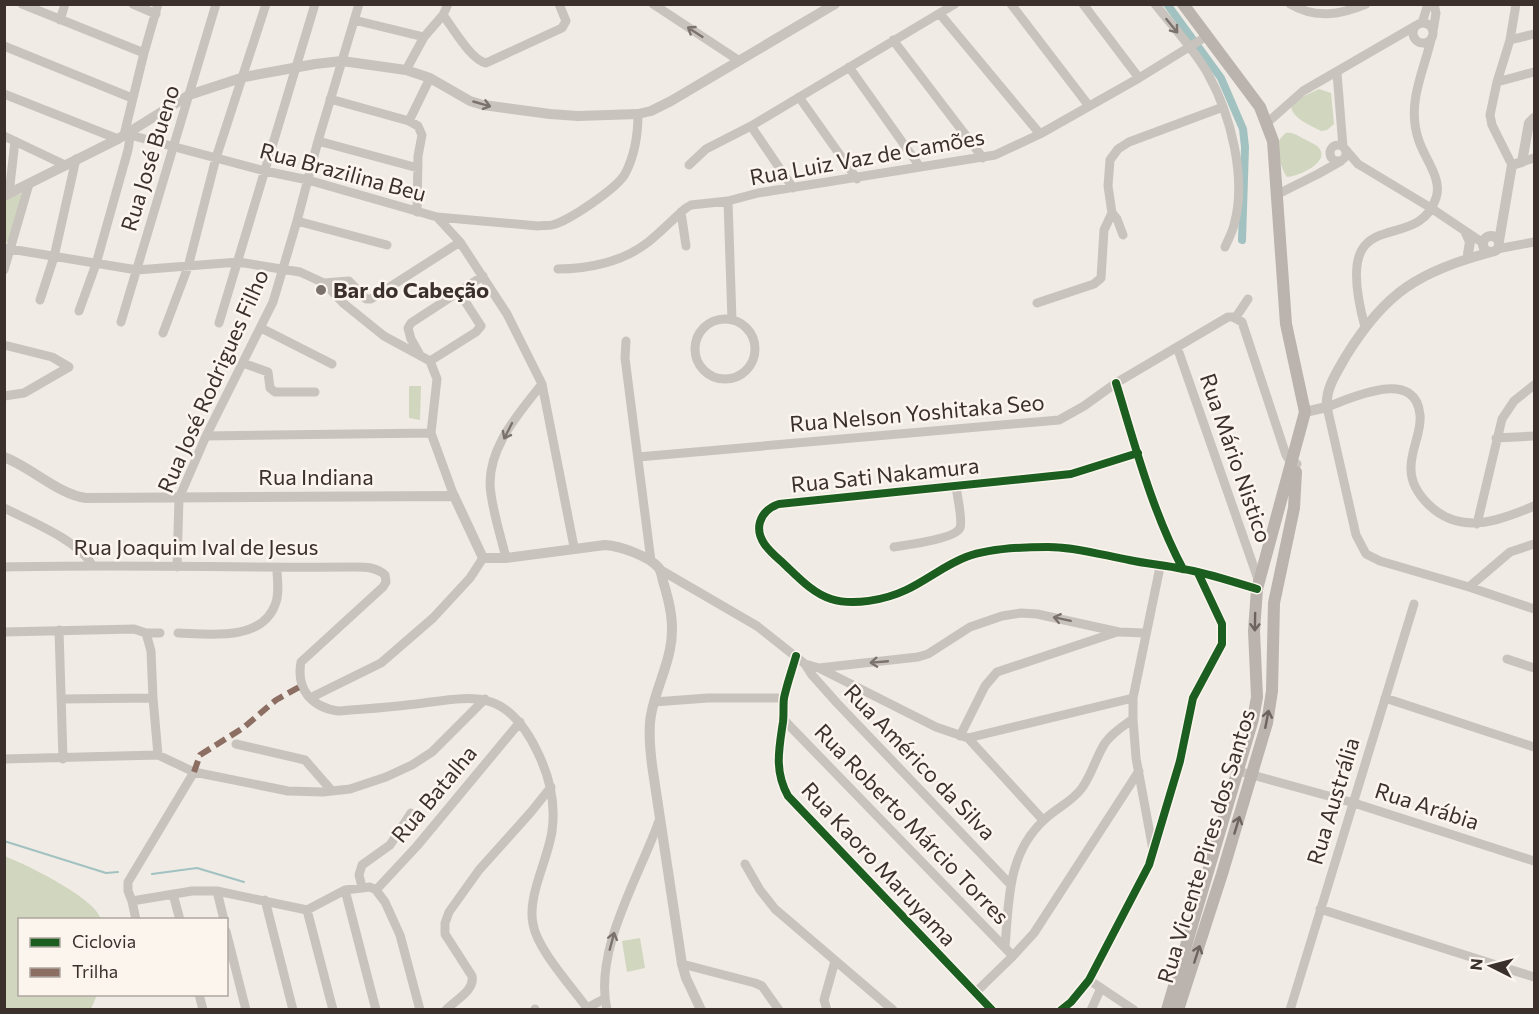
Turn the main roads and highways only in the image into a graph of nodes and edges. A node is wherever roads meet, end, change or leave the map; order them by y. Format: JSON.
{"nodes":[{"id":1,"x":1183,"y":4,"type":"edge"},
{"id":2,"x":1294,"y":463,"type":"junction"},
{"id":3,"x":1281,"y":504,"type":"junction"},
{"id":4,"x":1294,"y":508,"type":"junction"},
{"id":5,"x":1167,"y":1010,"type":"edge"},
{"id":6,"x":1178,"y":1010,"type":"edge"}],
"edges":[{"from":1,"to":2,"type":"main road"},
{"from":2,"to":3,"type":"main road"},
{"from":2,"to":4,"type":"main road","name":"Rua Vicente Pires dos Santos"},
{"from":3,"to":4,"type":"main road"},
{"from":3,"to":5,"type":"main road","one_way":true},
{"from":6,"to":4,"type":"main road","name":"Rua Vicente Pires dos Santos","one_way":true}]}
